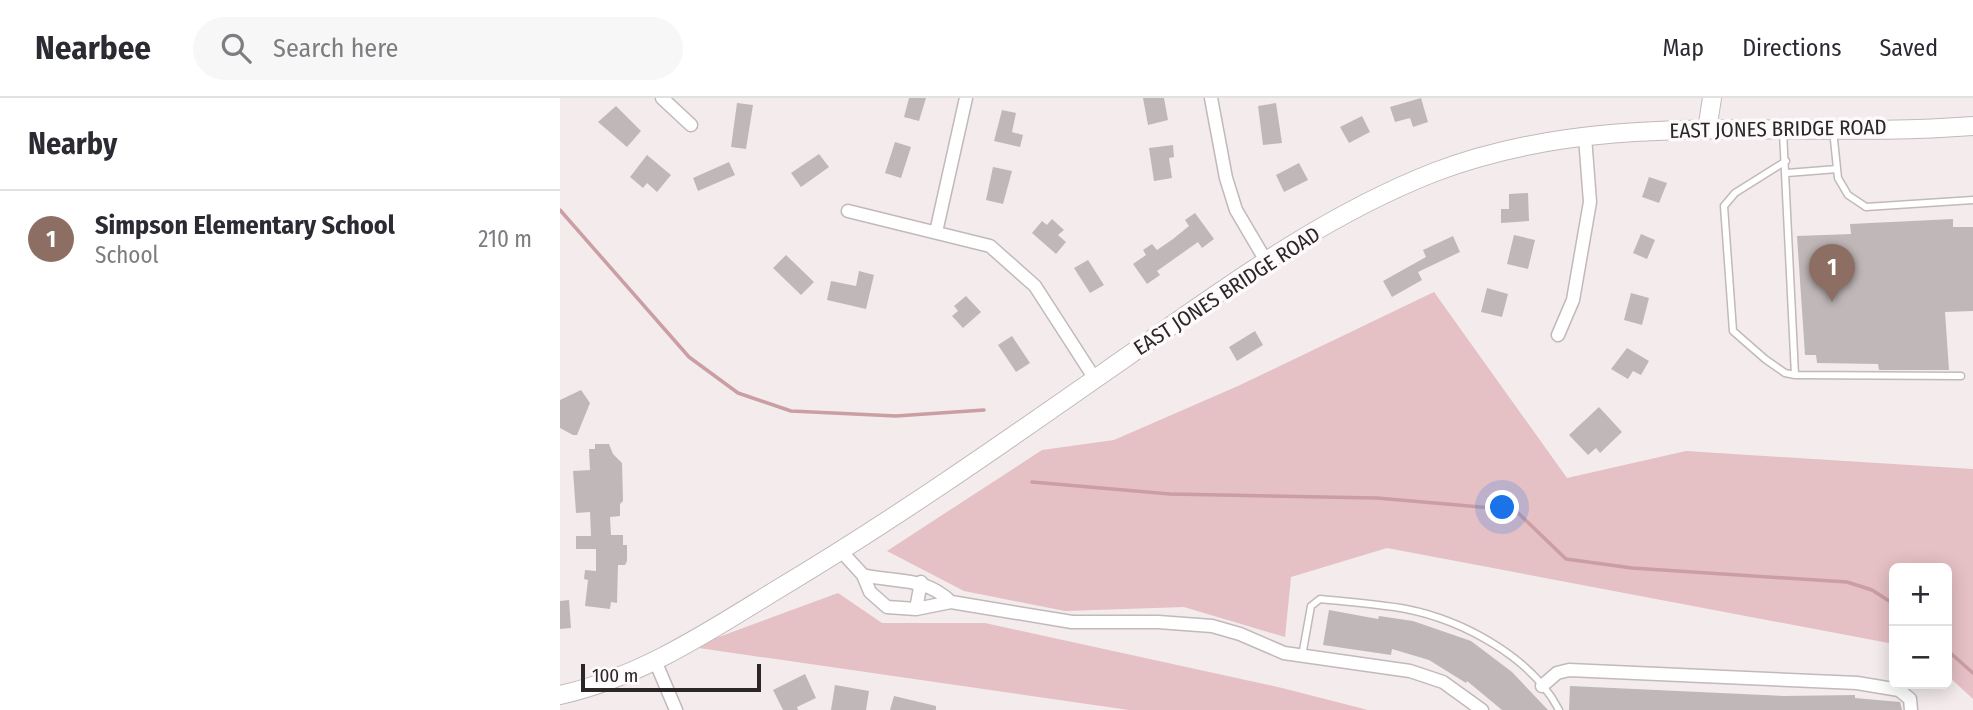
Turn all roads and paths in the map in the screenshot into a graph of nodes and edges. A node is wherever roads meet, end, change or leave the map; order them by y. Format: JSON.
{"nodes":[{"id":1,"x":662,"y":98,"type":"edge"},
{"id":2,"x":966,"y":98,"type":"edge"},
{"id":3,"x":1211,"y":98,"type":"edge"},
{"id":4,"x":1712,"y":98,"type":"edge"},
{"id":5,"x":691,"y":125,"type":"dead end"},
{"id":6,"x":1973,"y":126,"type":"edge"},
{"id":7,"x":1833,"y":128,"type":"junction"},
{"id":8,"x":1782,"y":129,"type":"junction"},
{"id":9,"x":1707,"y":130,"type":"junction"},
{"id":10,"x":1585,"y":137,"type":"junction"},
{"id":11,"x":1786,"y":161,"type":"junction"},
{"id":12,"x":1837,"y":169,"type":"junction"},
{"id":13,"x":1787,"y":173,"type":"junction"},
{"id":14,"x":1973,"y":200,"type":"edge"},
{"id":15,"x":848,"y":211,"type":"dead end"},
{"id":16,"x":936,"y":232,"type":"junction"},
{"id":17,"x":1266,"y":261,"type":"junction"},
{"id":18,"x":1558,"y":335,"type":"dead end"},
{"id":19,"x":1796,"y":375,"type":"junction"},
{"id":20,"x":1961,"y":376,"type":"dead end"},
{"id":21,"x":1096,"y":379,"type":"junction"},
{"id":22,"x":841,"y":551,"type":"junction"},
{"id":23,"x":863,"y":575,"type":"junction"},
{"id":24,"x":921,"y":582,"type":"junction"},
{"id":25,"x":951,"y":602,"type":"junction"},
{"id":26,"x":916,"y":609,"type":"junction"},
{"id":27,"x":1302,"y":656,"type":"junction"},
{"id":28,"x":656,"y":663,"type":"junction"},
{"id":29,"x":1542,"y":686,"type":"junction"},
{"id":30,"x":560,"y":695,"type":"edge"},
{"id":31,"x":676,"y":710,"type":"edge"},
{"id":32,"x":1482,"y":710,"type":"edge"},
{"id":33,"x":1559,"y":710,"type":"edge"},
{"id":34,"x":1911,"y":710,"type":"edge"}],
"edges":[{"from":1,"to":5,"type":"street"},
{"from":2,"to":16,"type":"street"},
{"from":3,"to":17,"type":"street"},
{"from":4,"to":9,"type":"street"},
{"from":6,"to":7,"type":"street","name":"EAST JONES BRIDGE ROAD"},
{"from":7,"to":8,"type":"street","name":"EAST JONES BRIDGE ROAD"},
{"from":7,"to":12,"type":"lane"},
{"from":8,"to":9,"type":"street","name":"EAST JONES BRIDGE ROAD"},
{"from":8,"to":11,"type":"lane"},
{"from":9,"to":10,"type":"street","name":"EAST JONES BRIDGE ROAD"},
{"from":10,"to":17,"type":"street","name":"EAST JONES BRIDGE ROAD"},
{"from":10,"to":18,"type":"street"},
{"from":11,"to":13,"type":"lane"},
{"from":11,"to":19,"type":"lane"},
{"from":12,"to":13,"type":"lane"},
{"from":12,"to":14,"type":"lane"},
{"from":13,"to":19,"type":"lane"},
{"from":15,"to":16,"type":"street"},
{"from":16,"to":21,"type":"street"},
{"from":17,"to":21,"type":"street","name":"EAST JONES BRIDGE ROAD"},
{"from":19,"to":20,"type":"lane"},
{"from":21,"to":22,"type":"street","name":"EAST JONES BRIDGE ROAD"},
{"from":22,"to":23,"type":"street"},
{"from":22,"to":28,"type":"street","name":"EAST JONES BRIDGE ROAD"},
{"from":23,"to":24,"type":"street"},
{"from":23,"to":26,"type":"street"},
{"from":24,"to":25,"type":"street"},
{"from":24,"to":26,"type":"street"},
{"from":25,"to":26,"type":"street"},
{"from":25,"to":27,"type":"street"},
{"from":27,"to":29,"type":"lane"},
{"from":27,"to":32,"type":"street"},
{"from":28,"to":30,"type":"street","name":"EAST JONES BRIDGE ROAD"},
{"from":28,"to":31,"type":"street"},
{"from":29,"to":33,"type":"lane"},
{"from":29,"to":34,"type":"street"}]}
